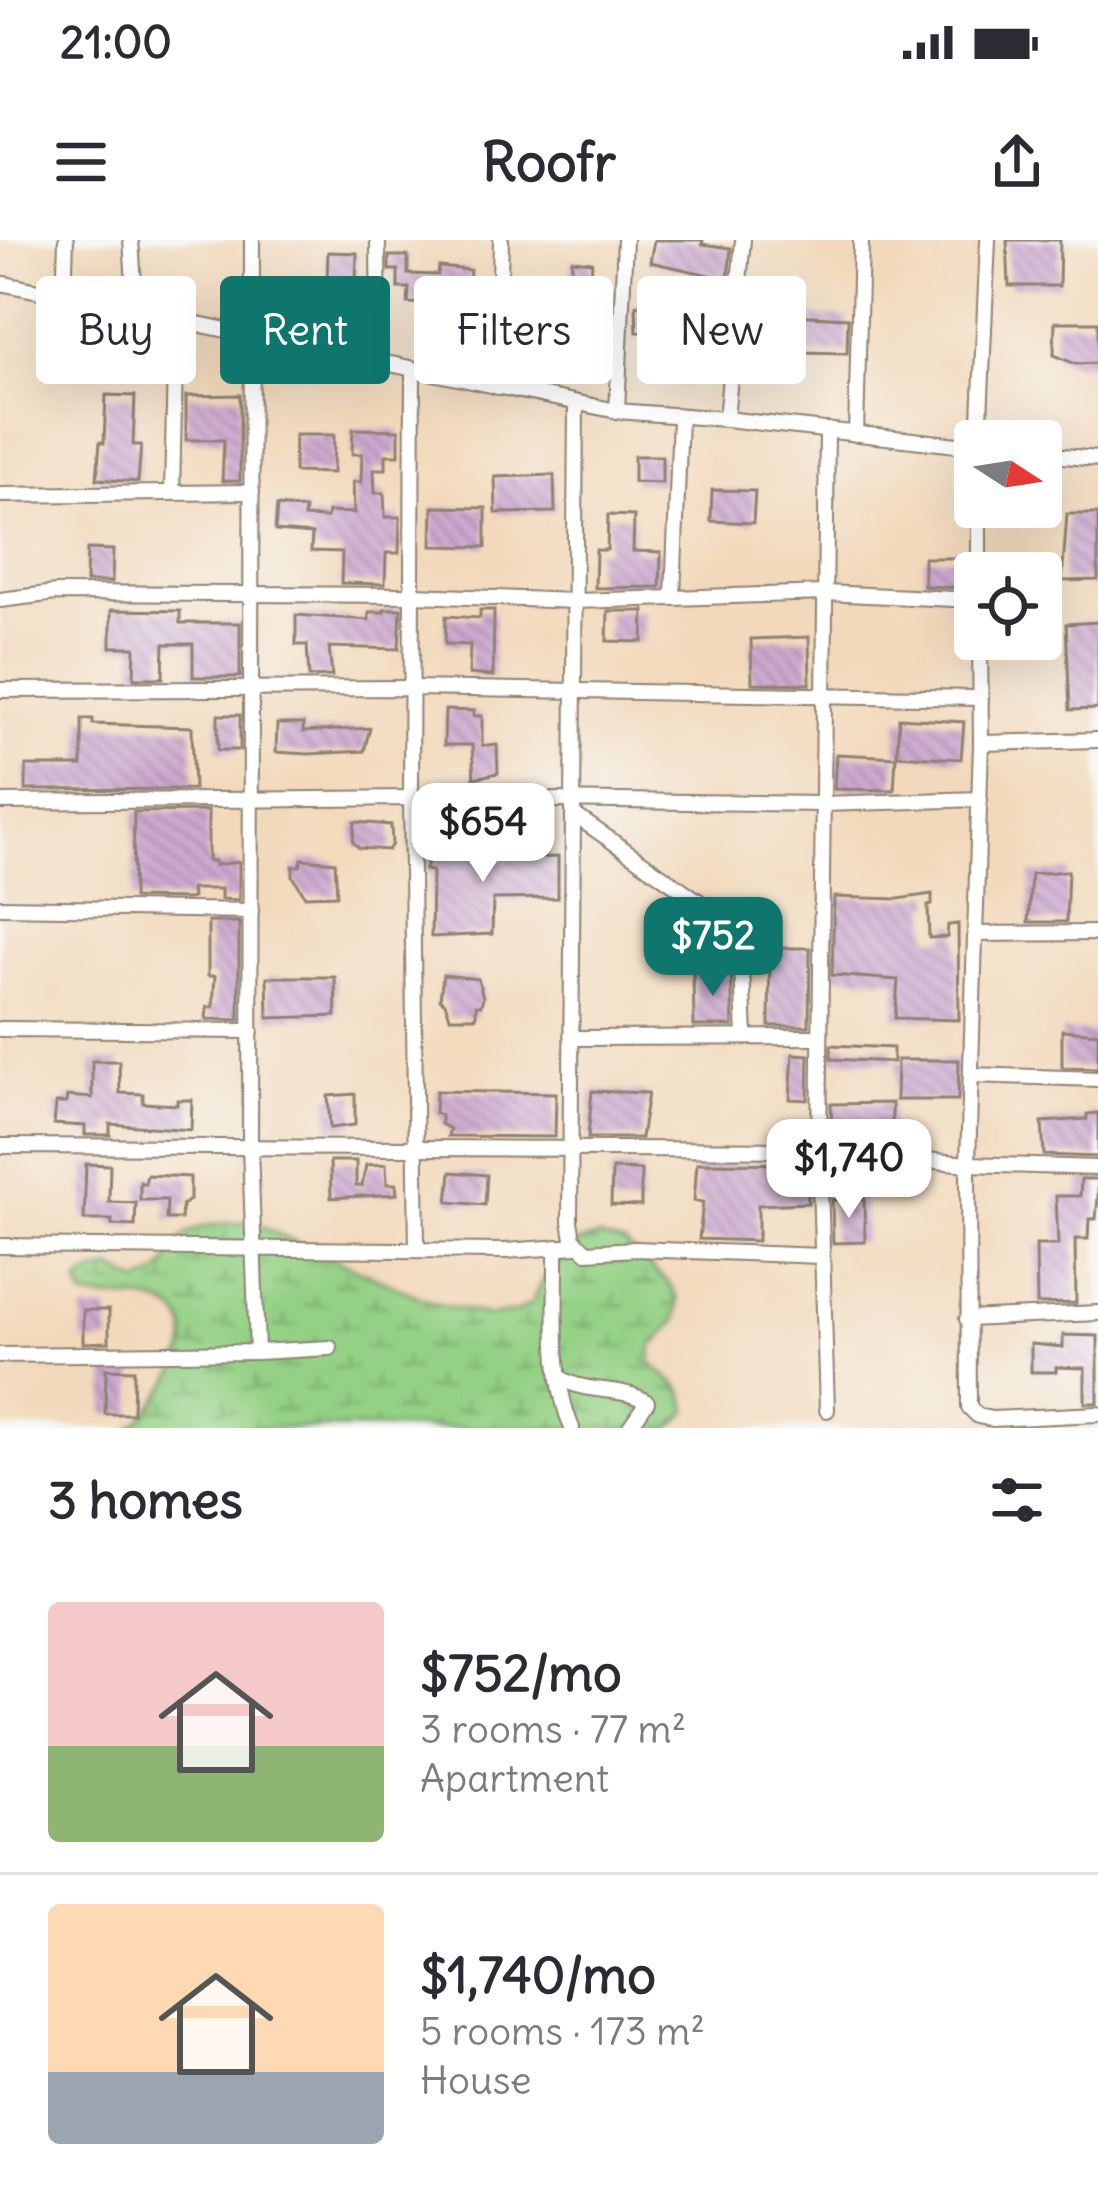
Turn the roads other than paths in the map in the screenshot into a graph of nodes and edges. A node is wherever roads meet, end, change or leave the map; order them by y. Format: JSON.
{"nodes":[{"id":1,"x":66,"y":240,"type":"edge"},
{"id":2,"x":131,"y":240,"type":"edge"},
{"id":3,"x":252,"y":240,"type":"edge"},
{"id":4,"x":378,"y":240,"type":"edge"},
{"id":5,"x":501,"y":240,"type":"edge"},
{"id":6,"x":626,"y":240,"type":"edge"},
{"id":7,"x":743,"y":240,"type":"edge"},
{"id":8,"x":861,"y":240,"type":"edge"},
{"id":9,"x":988,"y":240,"type":"edge"},
{"id":10,"x":65,"y":276,"type":"edge"},
{"id":11,"x":133,"y":276,"type":"edge"},
{"id":12,"x":252,"y":276,"type":"edge"},
{"id":13,"x":378,"y":276,"type":"edge"},
{"id":14,"x":0,"y":284,"type":"edge"},
{"id":15,"x":36,"y":291,"type":"edge"},
{"id":16,"x":390,"y":366,"type":"edge"},
{"id":17,"x":413,"y":370,"type":"junction"},
{"id":18,"x":175,"y":384,"type":"edge"},
{"id":19,"x":252,"y":384,"type":"edge"},
{"id":20,"x":497,"y":387,"type":"junction"},
{"id":21,"x":576,"y":403,"type":"junction"},
{"id":22,"x":617,"y":411,"type":"junction"},
{"id":23,"x":680,"y":417,"type":"junction"},
{"id":24,"x":726,"y":419,"type":"junction"},
{"id":25,"x":978,"y":420,"type":"edge"},
{"id":26,"x":827,"y":430,"type":"junction"},
{"id":27,"x":856,"y":434,"type":"junction"},
{"id":28,"x":954,"y":442,"type":"edge"},
{"id":29,"x":1062,"y":456,"type":"edge"},
{"id":30,"x":1098,"y":459,"type":"edge"},
{"id":31,"x":172,"y":492,"type":"junction"},
{"id":32,"x":252,"y":492,"type":"junction"},
{"id":33,"x":0,"y":495,"type":"edge"},
{"id":34,"x":825,"y":593,"type":"junction"},
{"id":35,"x":251,"y":595,"type":"junction"},
{"id":36,"x":414,"y":595,"type":"junction"},
{"id":37,"x":673,"y":598,"type":"junction"},
{"id":38,"x":954,"y":599,"type":"edge"},
{"id":39,"x":0,"y":600,"type":"edge"},
{"id":40,"x":575,"y":601,"type":"junction"},
{"id":41,"x":980,"y":660,"type":"edge"},
{"id":42,"x":414,"y":688,"type":"junction"},
{"id":43,"x":251,"y":689,"type":"junction"},
{"id":44,"x":0,"y":690,"type":"edge"},
{"id":45,"x":574,"y":693,"type":"junction"},
{"id":46,"x":825,"y":694,"type":"junction"},
{"id":47,"x":981,"y":698,"type":"junction"},
{"id":48,"x":1098,"y":740,"type":"edge"},
{"id":49,"x":981,"y":743,"type":"junction"},
{"id":50,"x":251,"y":798,"type":"junction"},
{"id":51,"x":411,"y":798,"type":"junction"},
{"id":52,"x":980,"y":799,"type":"junction"},
{"id":53,"x":0,"y":802,"type":"edge"},
{"id":54,"x":823,"y":804,"type":"junction"},
{"id":55,"x":573,"y":807,"type":"junction"},
{"id":56,"x":0,"y":907,"type":"edge"},
{"id":57,"x":251,"y":911,"type":"junction"},
{"id":58,"x":1098,"y":933,"type":"edge"},
{"id":59,"x":975,"y":934,"type":"junction"},
{"id":60,"x":0,"y":1029,"type":"edge"},
{"id":61,"x":250,"y":1031,"type":"junction"},
{"id":62,"x":746,"y":1037,"type":"junction"},
{"id":63,"x":820,"y":1037,"type":"junction"},
{"id":64,"x":572,"y":1038,"type":"junction"},
{"id":65,"x":971,"y":1075,"type":"junction"},
{"id":66,"x":1098,"y":1079,"type":"edge"},
{"id":67,"x":0,"y":1146,"type":"edge"},
{"id":68,"x":250,"y":1147,"type":"junction"},
{"id":69,"x":415,"y":1147,"type":"junction"},
{"id":70,"x":572,"y":1147,"type":"junction"},
{"id":71,"x":819,"y":1150,"type":"junction"},
{"id":72,"x":968,"y":1164,"type":"junction"},
{"id":73,"x":1098,"y":1168,"type":"edge"},
{"id":74,"x":0,"y":1246,"type":"edge"},
{"id":75,"x":577,"y":1246,"type":"junction"},
{"id":76,"x":256,"y":1247,"type":"junction"},
{"id":77,"x":556,"y":1247,"type":"junction"},
{"id":78,"x":417,"y":1249,"type":"junction"},
{"id":79,"x":821,"y":1256,"type":"junction"},
{"id":80,"x":1098,"y":1313,"type":"edge"},
{"id":81,"x":967,"y":1319,"type":"junction"},
{"id":82,"x":330,"y":1348,"type":"dead end"},
{"id":83,"x":257,"y":1352,"type":"junction"},
{"id":84,"x":0,"y":1355,"type":"edge"},
{"id":85,"x":561,"y":1378,"type":"junction"},
{"id":86,"x":827,"y":1410,"type":"dead end"},
{"id":87,"x":1098,"y":1414,"type":"edge"},
{"id":88,"x":572,"y":1428,"type":"edge"},
{"id":89,"x":628,"y":1428,"type":"edge"}],
"edges":[{"from":1,"to":10,"type":"street"},
{"from":2,"to":11,"type":"street"},
{"from":3,"to":12,"type":"street"},
{"from":4,"to":13,"type":"street"},
{"from":5,"to":20,"type":"street"},
{"from":6,"to":22,"type":"street"},
{"from":7,"to":24,"type":"street"},
{"from":8,"to":27,"type":"street"},
{"from":9,"to":25,"type":"street"},
{"from":14,"to":15,"type":"street"},
{"from":16,"to":17,"type":"street"},
{"from":17,"to":20,"type":"street"},
{"from":17,"to":36,"type":"street"},
{"from":18,"to":31,"type":"street"},
{"from":19,"to":32,"type":"street"},
{"from":20,"to":21,"type":"street"},
{"from":21,"to":22,"type":"street"},
{"from":21,"to":40,"type":"street"},
{"from":22,"to":23,"type":"street"},
{"from":23,"to":24,"type":"street"},
{"from":23,"to":37,"type":"street"},
{"from":24,"to":26,"type":"street"},
{"from":26,"to":27,"type":"street"},
{"from":26,"to":34,"type":"street"},
{"from":27,"to":28,"type":"street"},
{"from":29,"to":30,"type":"street"},
{"from":31,"to":32,"type":"street"},
{"from":31,"to":33,"type":"street"},
{"from":32,"to":35,"type":"street"},
{"from":34,"to":37,"type":"street"},
{"from":34,"to":38,"type":"street"},
{"from":34,"to":46,"type":"street"},
{"from":35,"to":36,"type":"street"},
{"from":35,"to":39,"type":"street"},
{"from":35,"to":43,"type":"street"},
{"from":36,"to":40,"type":"street"},
{"from":36,"to":42,"type":"street"},
{"from":37,"to":40,"type":"street"},
{"from":40,"to":45,"type":"street"},
{"from":41,"to":47,"type":"street"},
{"from":42,"to":43,"type":"street"},
{"from":42,"to":45,"type":"street"},
{"from":42,"to":51,"type":"street"},
{"from":43,"to":44,"type":"street"},
{"from":43,"to":50,"type":"street"},
{"from":45,"to":46,"type":"street"},
{"from":45,"to":55,"type":"street"},
{"from":46,"to":47,"type":"street"},
{"from":46,"to":54,"type":"street"},
{"from":47,"to":49,"type":"street"},
{"from":48,"to":49,"type":"street"},
{"from":49,"to":52,"type":"street"},
{"from":50,"to":51,"type":"street"},
{"from":50,"to":53,"type":"street"},
{"from":50,"to":57,"type":"street"},
{"from":51,"to":55,"type":"street"},
{"from":51,"to":69,"type":"street"},
{"from":52,"to":54,"type":"street"},
{"from":52,"to":59,"type":"street"},
{"from":54,"to":55,"type":"street"},
{"from":54,"to":63,"type":"street"},
{"from":55,"to":62,"type":"street"},
{"from":55,"to":64,"type":"street"},
{"from":56,"to":57,"type":"street"},
{"from":57,"to":61,"type":"street"},
{"from":58,"to":59,"type":"street"},
{"from":59,"to":65,"type":"street"},
{"from":60,"to":61,"type":"street"},
{"from":61,"to":68,"type":"street"},
{"from":62,"to":63,"type":"street"},
{"from":62,"to":64,"type":"street"},
{"from":63,"to":71,"type":"street"},
{"from":64,"to":70,"type":"street"},
{"from":65,"to":66,"type":"street"},
{"from":65,"to":72,"type":"street"},
{"from":67,"to":68,"type":"street"},
{"from":68,"to":69,"type":"street"},
{"from":68,"to":76,"type":"street"},
{"from":69,"to":70,"type":"street"},
{"from":69,"to":78,"type":"street"},
{"from":70,"to":71,"type":"street"},
{"from":70,"to":75,"type":"street"},
{"from":71,"to":72,"type":"street"},
{"from":71,"to":79,"type":"street"},
{"from":72,"to":73,"type":"street"},
{"from":72,"to":81,"type":"street"},
{"from":74,"to":76,"type":"street"},
{"from":75,"to":77,"type":"street"},
{"from":75,"to":79,"type":"street"},
{"from":76,"to":78,"type":"street"},
{"from":76,"to":83,"type":"street"},
{"from":77,"to":78,"type":"street"},
{"from":77,"to":85,"type":"street"},
{"from":79,"to":86,"type":"street"},
{"from":80,"to":81,"type":"street"},
{"from":81,"to":87,"type":"street"},
{"from":82,"to":83,"type":"street"},
{"from":83,"to":84,"type":"street"},
{"from":85,"to":88,"type":"street"},
{"from":85,"to":89,"type":"street"}]}
